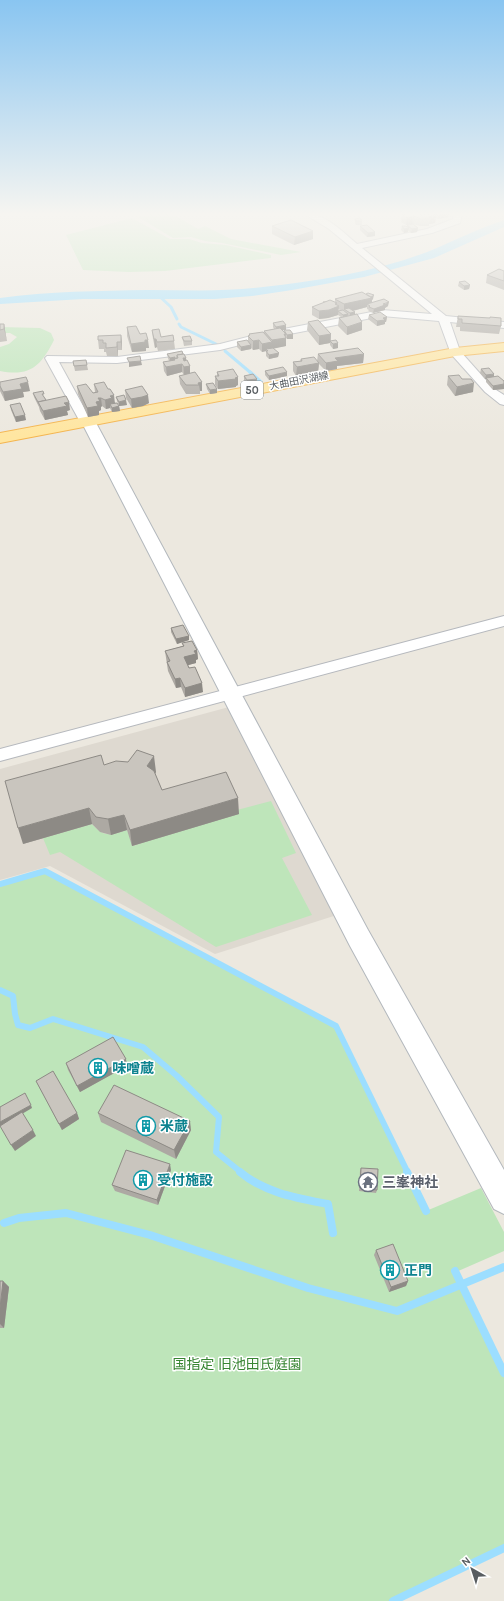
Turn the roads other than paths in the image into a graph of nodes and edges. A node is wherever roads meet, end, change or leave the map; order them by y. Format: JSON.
{"nodes":[{"id":1,"x":404,"y":288,"type":"edge"},
{"id":2,"x":443,"y":318,"type":"junction"},
{"id":3,"x":504,"y":326,"type":"edge"},
{"id":4,"x":504,"y":347,"type":"edge"},
{"id":5,"x":454,"y":352,"type":"junction"},
{"id":6,"x":504,"y":401,"type":"edge"},
{"id":7,"x":88,"y":422,"type":"junction"},
{"id":8,"x":0,"y":438,"type":"edge"},
{"id":9,"x":504,"y":621,"type":"edge"},
{"id":10,"x":230,"y":695,"type":"junction"},
{"id":11,"x":0,"y":755,"type":"edge"},
{"id":12,"x":504,"y":1200,"type":"edge"}],
"edges":[{"from":1,"to":2,"type":"street"},
{"from":2,"to":3,"type":"street"},
{"from":2,"to":5,"type":"street"},
{"from":2,"to":7,"type":"street"},
{"from":4,"to":5,"type":"main road","name":"大曲田沢湖線","number":"50"},
{"from":5,"to":6,"type":"street"},
{"from":5,"to":7,"type":"main road","name":"大曲田沢湖線","number":"50"},
{"from":7,"to":8,"type":"main road","name":"大曲田沢湖線","number":"50"},
{"from":7,"to":10,"type":"street"},
{"from":9,"to":10,"type":"street"},
{"from":10,"to":11,"type":"street"},
{"from":10,"to":12,"type":"street"}]}
